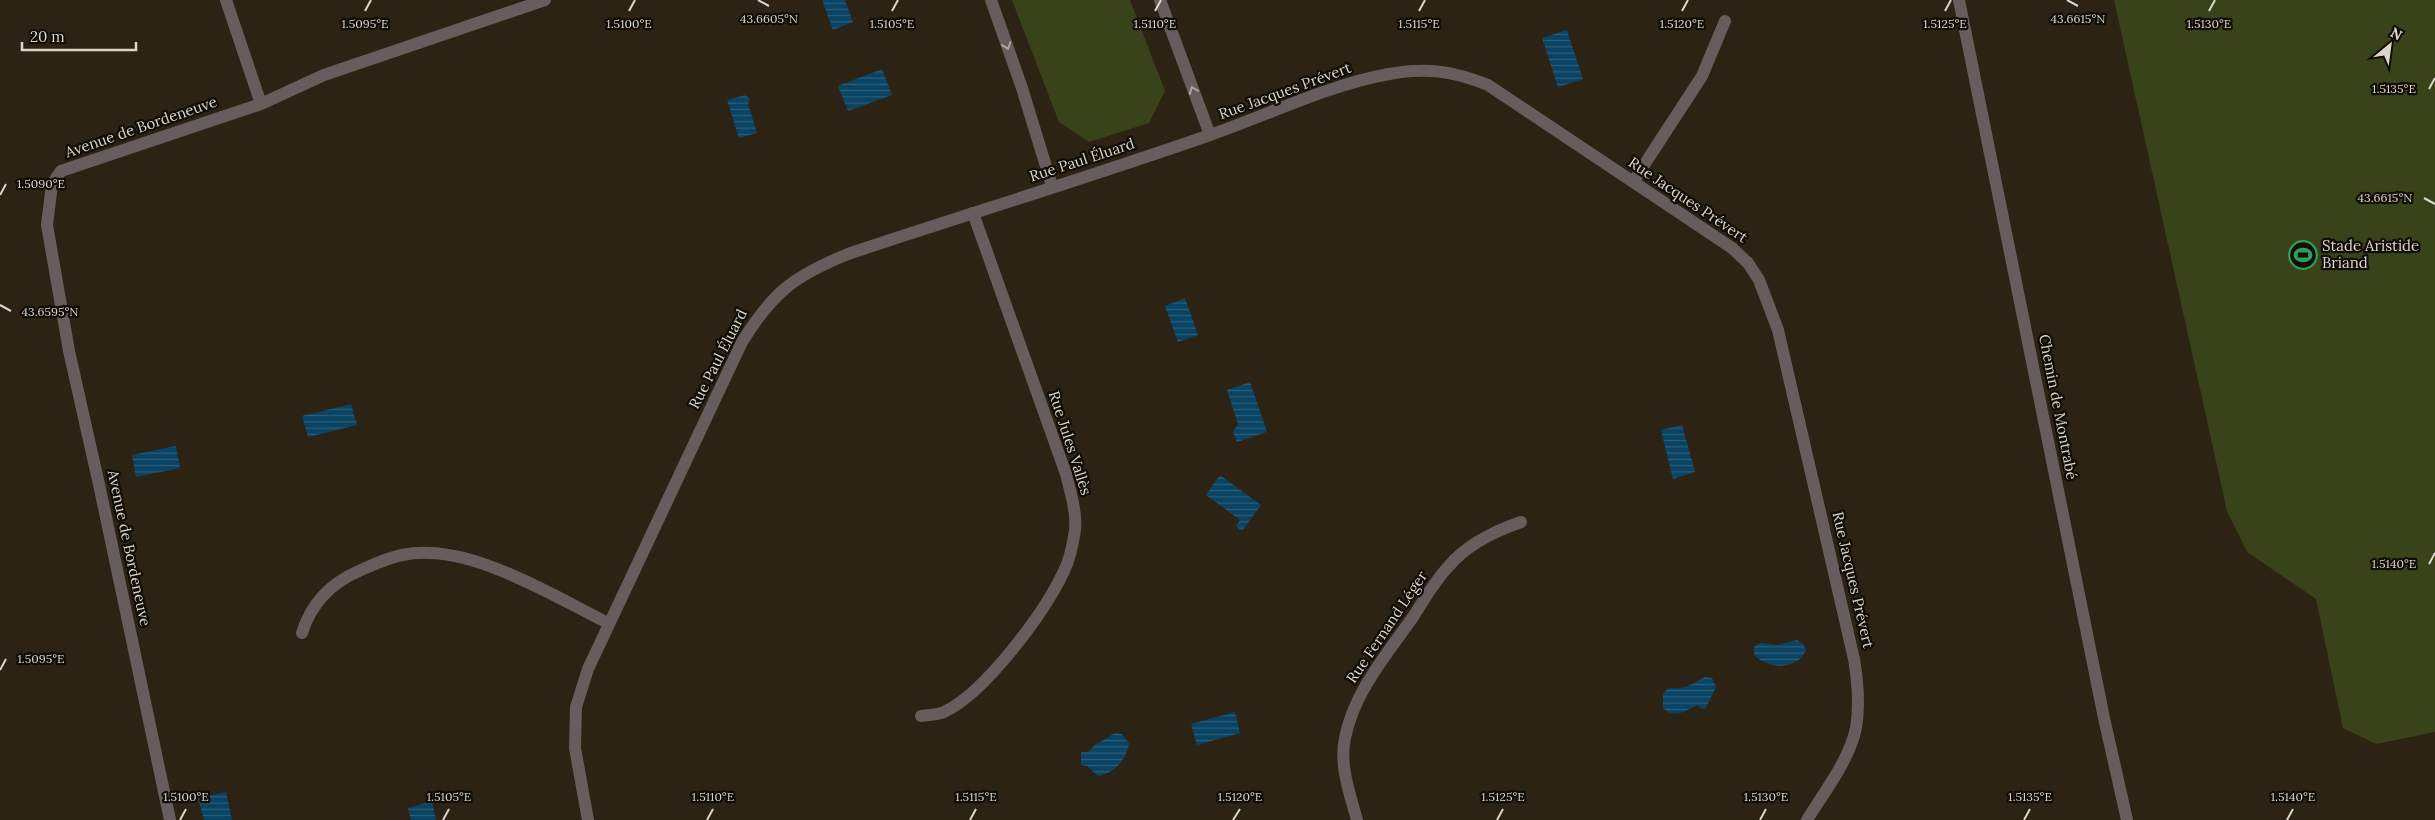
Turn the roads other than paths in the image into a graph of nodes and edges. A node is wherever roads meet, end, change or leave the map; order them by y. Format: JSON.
{"nodes":[{"id":1,"x":226,"y":0,"type":"edge"},
{"id":2,"x":546,"y":0,"type":"edge"},
{"id":3,"x":991,"y":0,"type":"edge"},
{"id":4,"x":1160,"y":0,"type":"edge"},
{"id":5,"x":1959,"y":0,"type":"edge"},
{"id":6,"x":1725,"y":21,"type":"dead end"},
{"id":7,"x":261,"y":104,"type":"junction"},
{"id":8,"x":1210,"y":135,"type":"junction"},
{"id":9,"x":1633,"y":182,"type":"junction"},
{"id":10,"x":1052,"y":186,"type":"junction"},
{"id":11,"x":973,"y":213,"type":"junction"},
{"id":12,"x":1521,"y":522,"type":"dead end"},
{"id":13,"x":608,"y":623,"type":"junction"},
{"id":14,"x":302,"y":633,"type":"dead end"},
{"id":15,"x":921,"y":716,"type":"dead end"},
{"id":16,"x":170,"y":820,"type":"edge"},
{"id":17,"x":588,"y":820,"type":"edge"},
{"id":18,"x":1357,"y":820,"type":"edge"},
{"id":19,"x":1807,"y":820,"type":"edge"},
{"id":20,"x":2127,"y":820,"type":"edge"}],
"edges":[{"from":1,"to":7,"type":"street"},
{"from":2,"to":7,"type":"street","name":"Avenue de Bordeneuve"},
{"from":3,"to":10,"type":"street","one_way":true},
{"from":8,"to":4,"type":"street","one_way":true},
{"from":5,"to":20,"type":"street","name":"Chemin de Montrabé"},
{"from":6,"to":9,"type":"street"},
{"from":7,"to":16,"type":"street","name":"Avenue de Bordeneuve"},
{"from":8,"to":9,"type":"street","name":"Rue Jacques Prévert"},
{"from":8,"to":10,"type":"street","name":"Rue Paul Éluard"},
{"from":9,"to":19,"type":"street","name":"Rue Jacques Prévert"},
{"from":10,"to":11,"type":"street","name":"Rue Paul Éluard"},
{"from":11,"to":13,"type":"street","name":"Rue Paul Éluard"},
{"from":11,"to":15,"type":"street","name":"Rue Jules Vallès"},
{"from":12,"to":18,"type":"street","name":"Rue Fernand Léger"},
{"from":13,"to":14,"type":"street"},
{"from":13,"to":17,"type":"street","name":"Rue Paul Éluard"}]}
